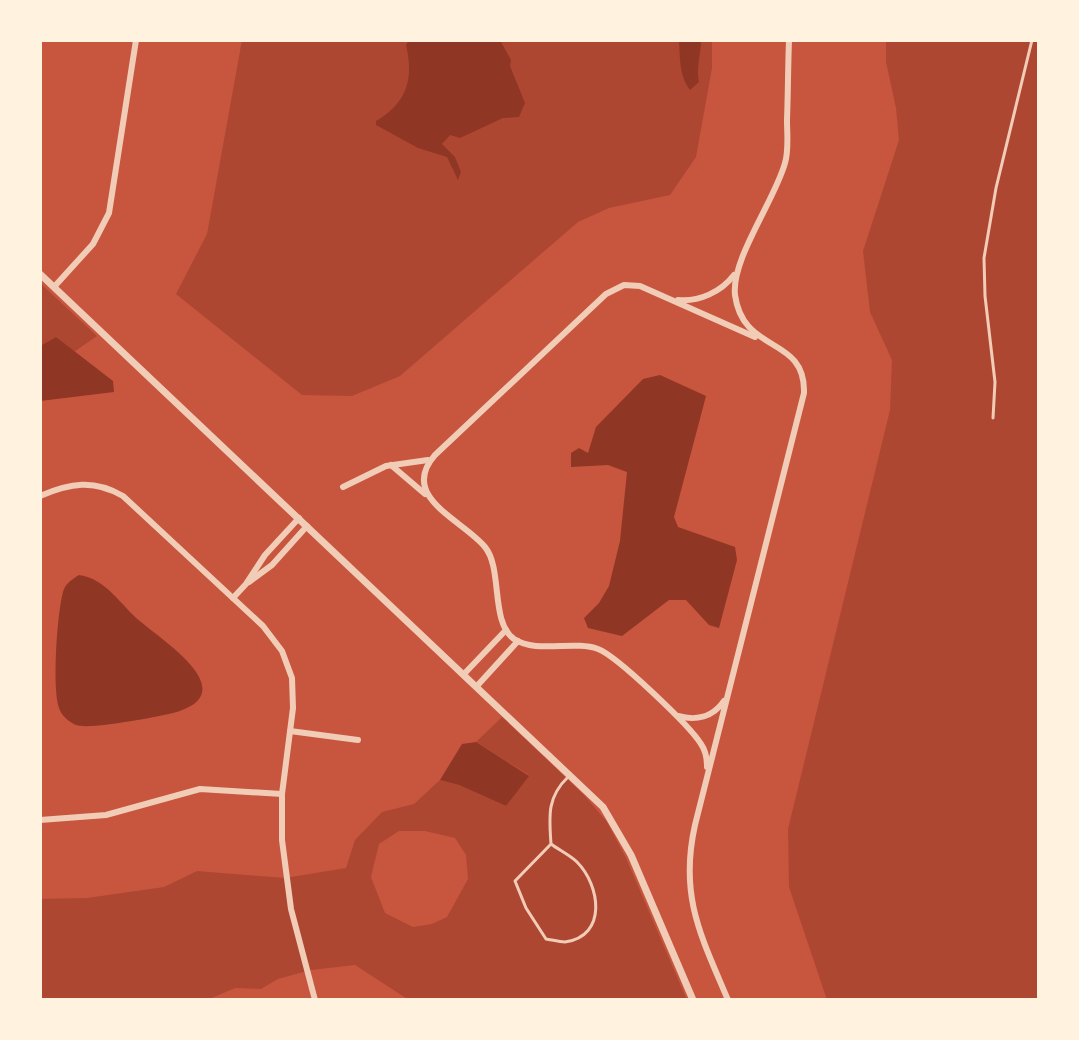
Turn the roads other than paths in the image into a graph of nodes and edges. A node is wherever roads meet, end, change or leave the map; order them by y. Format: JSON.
{"nodes":[{"id":1,"x":136,"y":40,"type":"edge"},
{"id":2,"x":789,"y":40,"type":"edge"},
{"id":3,"x":1032,"y":40,"type":"edge"},
{"id":4,"x":739,"y":269,"type":"junction"},
{"id":5,"x":40,"y":274,"type":"edge"},
{"id":6,"x":54,"y":287,"type":"junction"},
{"id":7,"x":663,"y":296,"type":"junction"},
{"id":8,"x":769,"y":344,"type":"junction"},
{"id":9,"x":993,"y":418,"type":"dead end"},
{"id":10,"x":435,"y":455,"type":"junction"},
{"id":11,"x":391,"y":465,"type":"junction"},
{"id":12,"x":343,"y":487,"type":"dead end"},
{"id":13,"x":40,"y":496,"type":"edge"},
{"id":14,"x":431,"y":500,"type":"junction"},
{"id":15,"x":299,"y":518,"type":"junction"},
{"id":16,"x":307,"y":526,"type":"junction"},
{"id":17,"x":246,"y":584,"type":"junction"},
{"id":18,"x":233,"y":598,"type":"junction"},
{"id":19,"x":506,"y":630,"type":"junction"},
{"id":20,"x":518,"y":641,"type":"junction"},
{"id":21,"x":464,"y":674,"type":"junction"},
{"id":22,"x":477,"y":686,"type":"junction"},
{"id":23,"x":728,"y":695,"type":"junction"},
{"id":24,"x":677,"y":716,"type":"junction"},
{"id":25,"x":290,"y":731,"type":"junction"},
{"id":26,"x":358,"y":740,"type":"dead end"},
{"id":27,"x":571,"y":775,"type":"junction"},
{"id":28,"x":707,"y":777,"type":"junction"},
{"id":29,"x":282,"y":794,"type":"junction"},
{"id":30,"x":40,"y":820,"type":"edge"},
{"id":31,"x":551,"y":844,"type":"junction"},
{"id":32,"x":315,"y":1000,"type":"edge"},
{"id":33,"x":693,"y":1000,"type":"edge"},
{"id":34,"x":728,"y":1000,"type":"edge"}],
"edges":[{"from":1,"to":6,"type":"street"},
{"from":2,"to":4,"type":"street"},
{"from":3,"to":9,"type":"lane"},
{"from":4,"to":7,"type":"street"},
{"from":4,"to":8,"type":"street"},
{"from":5,"to":6,"type":"street"},
{"from":6,"to":15,"type":"street"},
{"from":7,"to":8,"type":"street"},
{"from":7,"to":10,"type":"street"},
{"from":8,"to":23,"type":"street"},
{"from":10,"to":11,"type":"street"},
{"from":10,"to":14,"type":"street"},
{"from":11,"to":12,"type":"street"},
{"from":11,"to":14,"type":"street"},
{"from":13,"to":18,"type":"street"},
{"from":14,"to":19,"type":"street"},
{"from":15,"to":16,"type":"street"},
{"from":15,"to":17,"type":"street"},
{"from":16,"to":17,"type":"street"},
{"from":16,"to":21,"type":"street"},
{"from":17,"to":18,"type":"street"},
{"from":18,"to":25,"type":"street"},
{"from":19,"to":20,"type":"street"},
{"from":19,"to":21,"type":"street"},
{"from":20,"to":22,"type":"street"},
{"from":20,"to":24,"type":"street"},
{"from":21,"to":22,"type":"street"},
{"from":22,"to":27,"type":"street"},
{"from":23,"to":24,"type":"street"},
{"from":23,"to":28,"type":"street"},
{"from":24,"to":28,"type":"street"},
{"from":25,"to":26,"type":"street"},
{"from":25,"to":29,"type":"street"},
{"from":27,"to":31,"type":"lane"},
{"from":27,"to":33,"type":"street"},
{"from":28,"to":34,"type":"street"},
{"from":29,"to":30,"type":"street"},
{"from":29,"to":32,"type":"street"},
{"from":31,"to":31,"type":"lane"}]}
